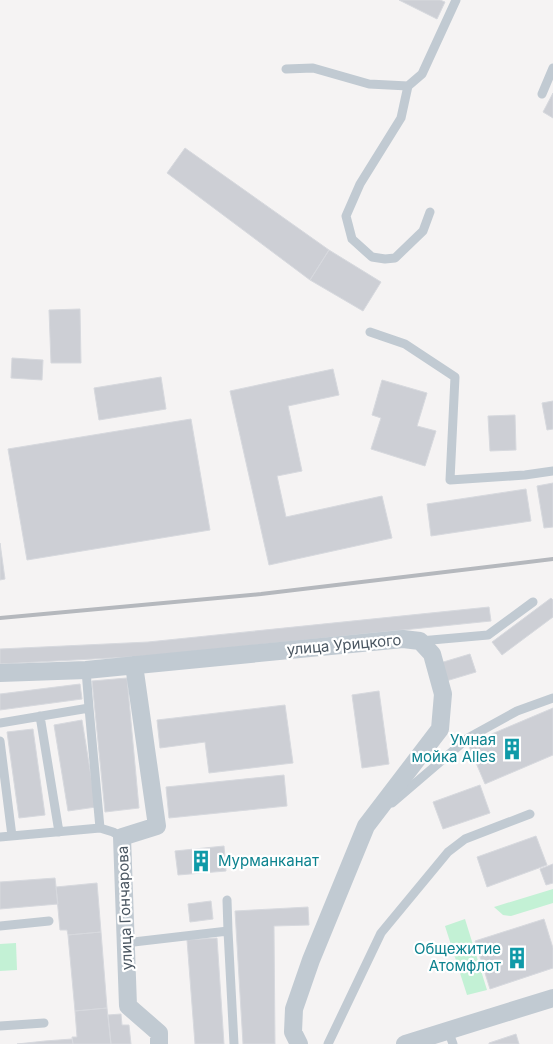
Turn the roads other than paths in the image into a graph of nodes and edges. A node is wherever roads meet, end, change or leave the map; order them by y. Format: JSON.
{"nodes":[{"id":1,"x":456,"y":0,"type":"edge"},
{"id":2,"x":553,"y":68,"type":"edge"},
{"id":3,"x":286,"y":69,"type":"dead end"},
{"id":4,"x":408,"y":86,"type":"junction"},
{"id":5,"x":542,"y":94,"type":"dead end"},
{"id":6,"x":430,"y":212,"type":"dead end"},
{"id":7,"x":370,"y":332,"type":"dead end"},
{"id":8,"x":553,"y":471,"type":"edge"},
{"id":9,"x":533,"y":602,"type":"dead end"},
{"id":10,"x":420,"y":641,"type":"junction"},
{"id":11,"x":134,"y":665,"type":"junction"},
{"id":12,"x":86,"y":670,"type":"junction"},
{"id":13,"x":0,"y":673,"type":"edge"},
{"id":14,"x":553,"y":698,"type":"edge"},
{"id":15,"x":90,"y":708,"type":"junction"},
{"id":16,"x":40,"y":716,"type":"junction"},
{"id":17,"x":0,"y":723,"type":"edge"},
{"id":18,"x":0,"y":741,"type":"edge"},
{"id":19,"x":530,"y":814,"type":"dead end"},
{"id":20,"x":366,"y":826,"type":"junction"},
{"id":21,"x":100,"y":828,"type":"junction"},
{"id":22,"x":59,"y":832,"type":"junction"},
{"id":23,"x":12,"y":836,"type":"junction"},
{"id":24,"x":0,"y":837,"type":"edge"},
{"id":25,"x":122,"y":837,"type":"junction"},
{"id":26,"x":227,"y":900,"type":"dead end"},
{"id":27,"x":49,"y":921,"type":"dead end"},
{"id":28,"x":0,"y":926,"type":"edge"},
{"id":29,"x":228,"y":932,"type":"junction"},
{"id":30,"x":125,"y":943,"type":"junction"},
{"id":31,"x":552,"y":1001,"type":"edge"},
{"id":32,"x":44,"y":1023,"type":"dead end"},
{"id":33,"x":0,"y":1026,"type":"edge"},
{"id":34,"x":450,"y":1037,"type":"edge"},
{"id":35,"x":160,"y":1044,"type":"edge"},
{"id":36,"x":234,"y":1044,"type":"edge"},
{"id":37,"x":299,"y":1044,"type":"edge"},
{"id":38,"x":328,"y":1044,"type":"edge"},
{"id":39,"x":405,"y":1044,"type":"edge"}],
"edges":[{"from":1,"to":4,"type":"lane"},
{"from":2,"to":5,"type":"lane"},
{"from":3,"to":4,"type":"lane"},
{"from":4,"to":6,"type":"lane"},
{"from":7,"to":8,"type":"lane"},
{"from":9,"to":10,"type":"lane"},
{"from":10,"to":11,"type":"street","name":"улица Урицкого"},
{"from":10,"to":20,"type":"street","name":"улица Урицкого"},
{"from":11,"to":12,"type":"street","name":"улица Урицкого"},
{"from":11,"to":25,"type":"street","name":"улица Гончарова"},
{"from":12,"to":13,"type":"street","name":"улица Урицкого"},
{"from":12,"to":15,"type":"lane"},
{"from":14,"to":20,"type":"lane"},
{"from":15,"to":16,"type":"lane"},
{"from":15,"to":21,"type":"lane"},
{"from":16,"to":17,"type":"lane"},
{"from":16,"to":22,"type":"lane"},
{"from":18,"to":23,"type":"lane"},
{"from":19,"to":38,"type":"lane"},
{"from":20,"to":37,"type":"street","name":"улица Урицкого"},
{"from":21,"to":22,"type":"lane"},
{"from":21,"to":25,"type":"lane"},
{"from":22,"to":23,"type":"lane"},
{"from":23,"to":24,"type":"lane"},
{"from":25,"to":30,"type":"street","name":"улица Гончарова"},
{"from":26,"to":29,"type":"lane"},
{"from":27,"to":28,"type":"lane"},
{"from":29,"to":30,"type":"lane"},
{"from":29,"to":36,"type":"lane"},
{"from":30,"to":35,"type":"street","name":"улица Гончарова"},
{"from":31,"to":34,"type":"street"},
{"from":32,"to":33,"type":"lane"},
{"from":34,"to":39,"type":"street"}]}
